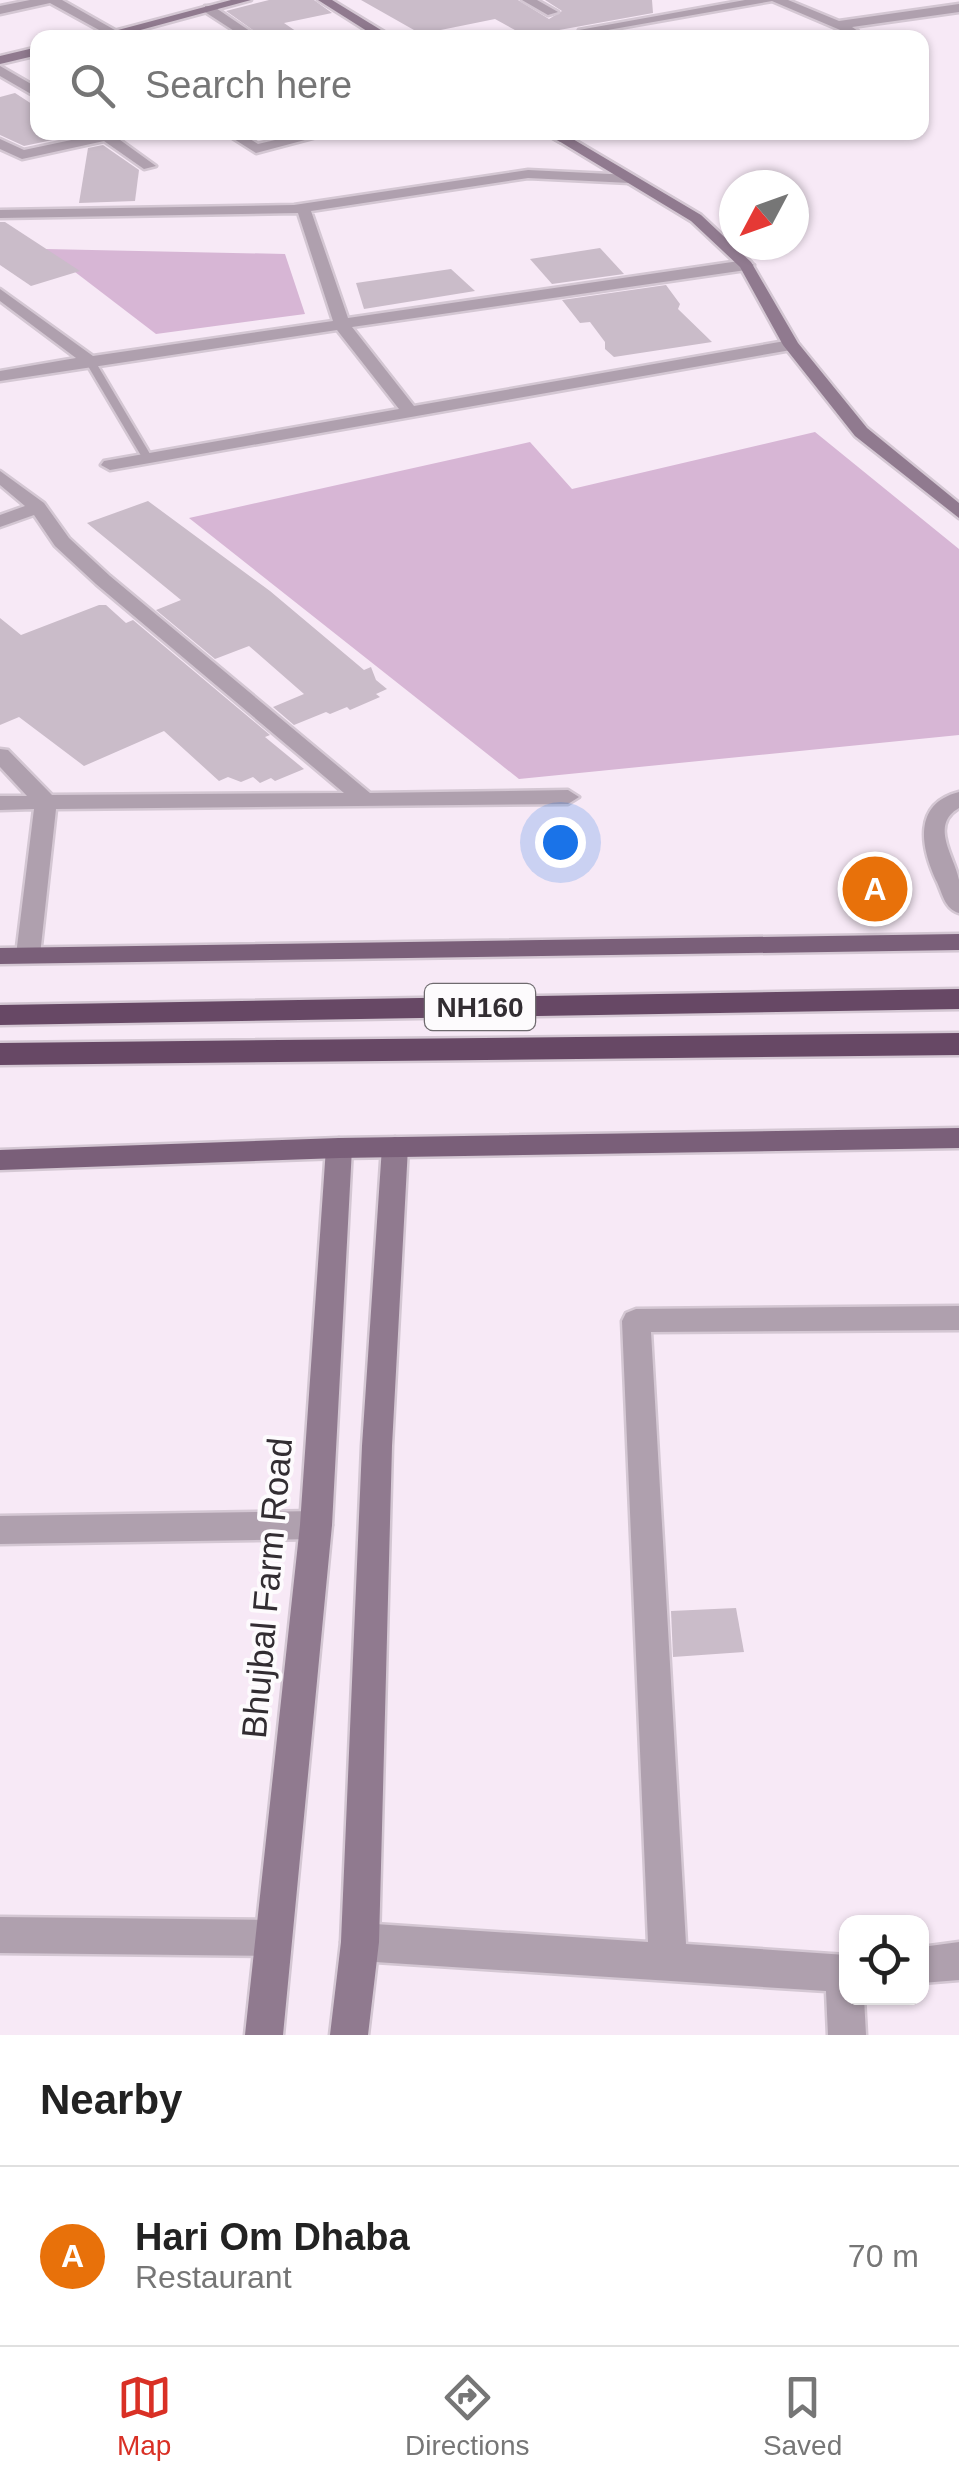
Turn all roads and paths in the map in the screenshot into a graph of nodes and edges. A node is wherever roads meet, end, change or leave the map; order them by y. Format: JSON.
{"nodes":[{"id":1,"x":50,"y":0,"type":"edge"},
{"id":2,"x":244,"y":0,"type":"edge"},
{"id":3,"x":324,"y":0,"type":"edge"},
{"id":4,"x":528,"y":0,"type":"edge"},
{"id":5,"x":766,"y":0,"type":"edge"},
{"id":6,"x":778,"y":0,"type":"edge"},
{"id":7,"x":218,"y":4,"type":"edge"},
{"id":8,"x":959,"y":8,"type":"edge"},
{"id":9,"x":0,"y":10,"type":"edge"},
{"id":10,"x":552,"y":12,"type":"dead end"},
{"id":11,"x":569,"y":21,"type":"dead end"},
{"id":12,"x":839,"y":25,"type":"junction"},
{"id":13,"x":110,"y":30,"type":"edge"},
{"id":14,"x":121,"y":30,"type":"edge"},
{"id":15,"x":246,"y":30,"type":"edge"},
{"id":16,"x":375,"y":30,"type":"edge"},
{"id":17,"x":585,"y":30,"type":"joint"},
{"id":18,"x":848,"y":30,"type":"edge"},
{"id":19,"x":30,"y":53,"type":"edge"},
{"id":20,"x":0,"y":60,"type":"edge"},
{"id":21,"x":0,"y":70,"type":"edge"},
{"id":22,"x":30,"y":89,"type":"edge"},
{"id":23,"x":83,"y":140,"type":"edge"},
{"id":24,"x":110,"y":140,"type":"edge"},
{"id":25,"x":242,"y":140,"type":"edge"},
{"id":26,"x":295,"y":140,"type":"edge"},
{"id":27,"x":564,"y":140,"type":"edge"},
{"id":28,"x":0,"y":144,"type":"edge"},
{"id":29,"x":150,"y":166,"type":"dead end"},
{"id":30,"x":630,"y":179,"type":"junction"},
{"id":31,"x":302,"y":207,"type":"junction"},
{"id":32,"x":0,"y":214,"type":"edge"},
{"id":33,"x":746,"y":265,"type":"junction"},
{"id":34,"x":0,"y":294,"type":"edge"},
{"id":35,"x":342,"y":325,"type":"junction"},
{"id":36,"x":791,"y":345,"type":"junction"},
{"id":37,"x":90,"y":361,"type":"junction"},
{"id":38,"x":0,"y":376,"type":"edge"},
{"id":39,"x":410,"y":412,"type":"junction"},
{"id":40,"x":148,"y":459,"type":"junction"},
{"id":41,"x":110,"y":465,"type":"dead end"},
{"id":42,"x":0,"y":476,"type":"edge"},
{"id":43,"x":38,"y":507,"type":"junction"},
{"id":44,"x":959,"y":512,"type":"edge"},
{"id":45,"x":0,"y":521,"type":"edge"},
{"id":46,"x":0,"y":755,"type":"edge"},
{"id":47,"x":568,"y":797,"type":"dead end"},
{"id":48,"x":959,"y":799,"type":"edge"},
{"id":49,"x":365,"y":800,"type":"junction"},
{"id":50,"x":46,"y":802,"type":"junction"},
{"id":51,"x":0,"y":803,"type":"edge"},
{"id":52,"x":959,"y":906,"type":"edge"},
{"id":53,"x":959,"y":942,"type":"edge"},
{"id":54,"x":28,"y":955,"type":"junction"},
{"id":55,"x":0,"y":956,"type":"edge"},
{"id":56,"x":959,"y":999,"type":"edge"},
{"id":57,"x":0,"y":1015,"type":"edge"},
{"id":58,"x":959,"y":1044,"type":"edge"},
{"id":59,"x":0,"y":1054,"type":"edge"},
{"id":60,"x":959,"y":1138,"type":"edge"},
{"id":61,"x":395,"y":1147,"type":"junction"},
{"id":62,"x":339,"y":1148,"type":"junction"},
{"id":63,"x":0,"y":1160,"type":"edge"},
{"id":64,"x":959,"y":1318,"type":"edge"},
{"id":65,"x":316,"y":1525,"type":"junction"},
{"id":66,"x":0,"y":1530,"type":"edge"},
{"id":67,"x":0,"y":1935,"type":"edge"},
{"id":68,"x":272,"y":1938,"type":"junction"},
{"id":69,"x":360,"y":1942,"type":"junction"},
{"id":70,"x":668,"y":1962,"type":"junction"},
{"id":71,"x":959,"y":1962,"type":"edge"},
{"id":72,"x":929,"y":1964,"type":"edge"},
{"id":73,"x":839,"y":1973,"type":"edge"},
{"id":74,"x":846,"y":2005,"type":"edge"},
{"id":75,"x":264,"y":2035,"type":"edge"},
{"id":76,"x":350,"y":2035,"type":"edge"},
{"id":77,"x":847,"y":2035,"type":"edge"}],
"edges":[{"from":1,"to":9,"type":"street"},
{"from":1,"to":13,"type":"street"},
{"from":2,"to":7,"type":"street"},
{"from":3,"to":16,"type":"street"},
{"from":4,"to":10,"type":"street"},
{"from":5,"to":17,"type":"street"},
{"from":6,"to":12,"type":"street"},
{"from":7,"to":14,"type":"street"},
{"from":7,"to":15,"type":"street"},
{"from":8,"to":12,"type":"street"},
{"from":11,"to":17,"type":"street"},
{"from":12,"to":18,"type":"street"},
{"from":19,"to":20,"type":"street"},
{"from":21,"to":22,"type":"street"},
{"from":23,"to":28,"type":"street"},
{"from":24,"to":29,"type":"street"},
{"from":25,"to":26,"type":"street"},
{"from":27,"to":30,"type":"street"},
{"from":30,"to":31,"type":"street"},
{"from":30,"to":33,"type":"street"},
{"from":31,"to":32,"type":"street"},
{"from":31,"to":35,"type":"street"},
{"from":33,"to":35,"type":"street"},
{"from":33,"to":36,"type":"street"},
{"from":34,"to":37,"type":"street"},
{"from":35,"to":37,"type":"street"},
{"from":35,"to":39,"type":"street"},
{"from":36,"to":39,"type":"street"},
{"from":36,"to":44,"type":"street"},
{"from":37,"to":38,"type":"street"},
{"from":37,"to":40,"type":"lane"},
{"from":39,"to":40,"type":"street"},
{"from":40,"to":41,"type":"street"},
{"from":42,"to":43,"type":"street"},
{"from":43,"to":45,"type":"street"},
{"from":43,"to":49,"type":"street"},
{"from":46,"to":50,"type":"street"},
{"from":47,"to":49,"type":"street"},
{"from":48,"to":52,"type":"street"},
{"from":49,"to":50,"type":"street"},
{"from":50,"to":51,"type":"street"},
{"from":50,"to":54,"type":"street"},
{"from":53,"to":54,"type":"main road"},
{"from":54,"to":55,"type":"main road"},
{"from":56,"to":57,"type":"highway","number":"NH160"},
{"from":58,"to":59,"type":"highway","number":"NH160"},
{"from":60,"to":61,"type":"main road"},
{"from":61,"to":62,"type":"main road"},
{"from":61,"to":69,"type":"street"},
{"from":62,"to":63,"type":"main road"},
{"from":62,"to":65,"type":"street","name":"Bhujbal Farm Road"},
{"from":64,"to":70,"type":"street"},
{"from":65,"to":66,"type":"street"},
{"from":65,"to":68,"type":"street","name":"Bhujbal Farm Road"},
{"from":67,"to":68,"type":"street"},
{"from":68,"to":75,"type":"street","name":"Bhujbal Farm Road"},
{"from":69,"to":70,"type":"street"},
{"from":69,"to":76,"type":"street"},
{"from":70,"to":73,"type":"street"},
{"from":71,"to":72,"type":"street"},
{"from":74,"to":77,"type":"street"}]}
